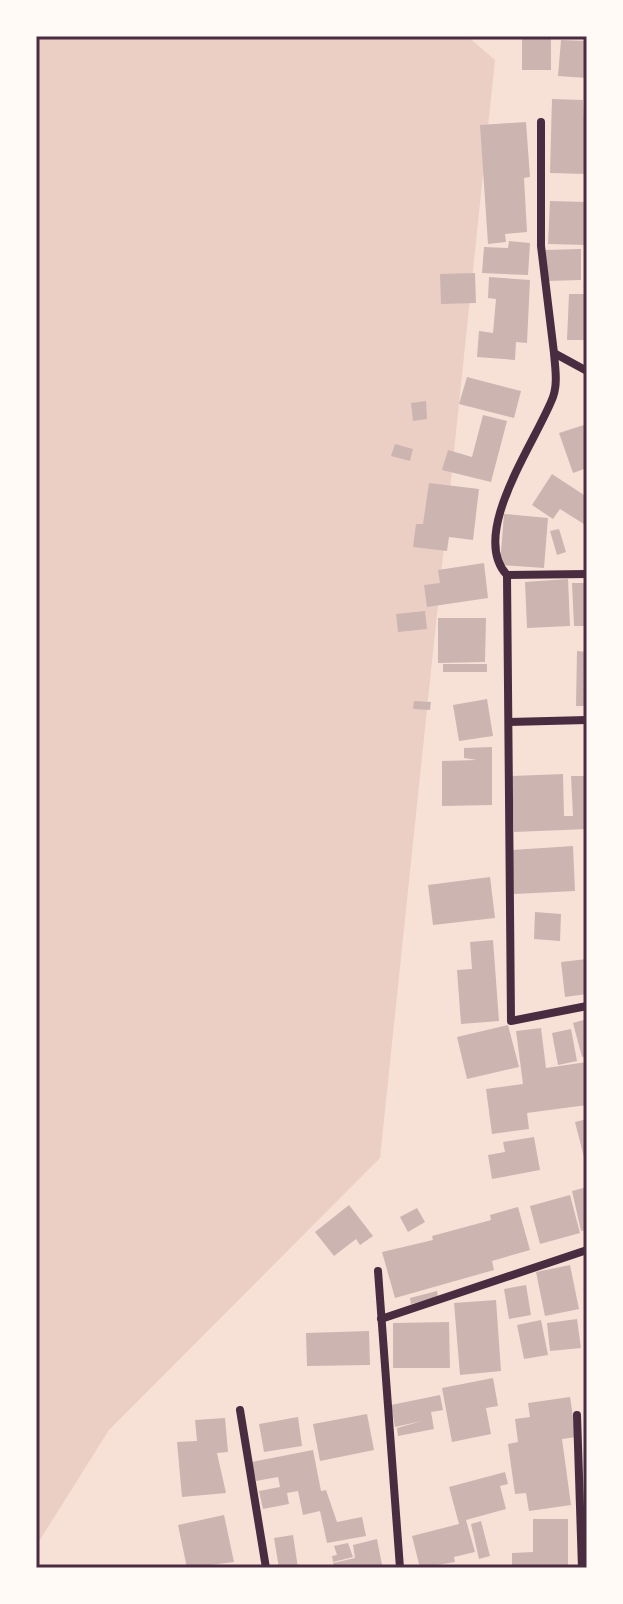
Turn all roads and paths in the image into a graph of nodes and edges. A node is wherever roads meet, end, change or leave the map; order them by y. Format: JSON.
{"nodes":[{"id":1,"x":541,"y":122,"type":"dead end"},
{"id":2,"x":554,"y":353,"type":"junction"},
{"id":3,"x":587,"y":371,"type":"edge"},
{"id":4,"x":587,"y":574,"type":"edge"},
{"id":5,"x":507,"y":575,"type":"junction"},
{"id":6,"x":587,"y":720,"type":"edge"},
{"id":7,"x":509,"y":722,"type":"junction"},
{"id":8,"x":587,"y":1006,"type":"edge"},
{"id":9,"x":587,"y":1250,"type":"edge"},
{"id":10,"x":378,"y":1271,"type":"dead end"},
{"id":11,"x":381,"y":1319,"type":"junction"},
{"id":12,"x":240,"y":1410,"type":"dead end"},
{"id":13,"x":577,"y":1415,"type":"dead end"},
{"id":14,"x":266,"y":1568,"type":"edge"},
{"id":15,"x":400,"y":1568,"type":"edge"},
{"id":16,"x":582,"y":1568,"type":"edge"}],
"edges":[{"from":1,"to":2,"type":"street"},
{"from":2,"to":3,"type":"street"},
{"from":2,"to":5,"type":"street"},
{"from":4,"to":5,"type":"street"},
{"from":5,"to":7,"type":"street"},
{"from":6,"to":7,"type":"street"},
{"from":7,"to":8,"type":"street"},
{"from":9,"to":11,"type":"street"},
{"from":10,"to":11,"type":"street"},
{"from":11,"to":15,"type":"street"},
{"from":12,"to":14,"type":"street"},
{"from":13,"to":16,"type":"street"}]}
